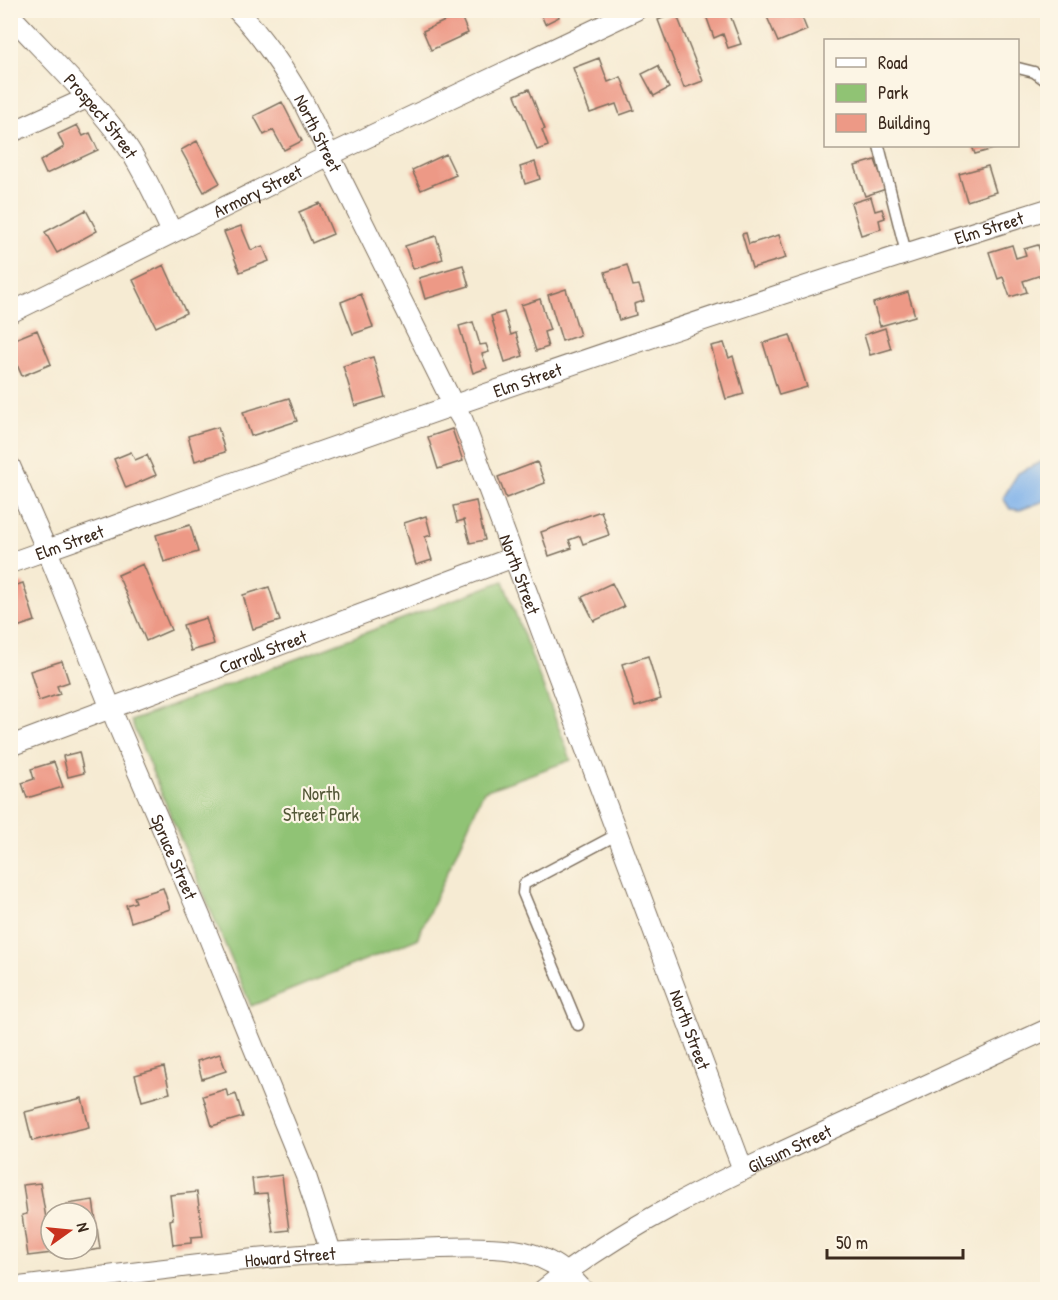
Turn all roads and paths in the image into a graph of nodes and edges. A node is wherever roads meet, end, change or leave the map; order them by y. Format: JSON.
{"nodes":[{"id":1,"x":237,"y":10,"type":"edge"},
{"id":2,"x":636,"y":10,"type":"edge"},
{"id":3,"x":10,"y":15,"type":"edge"},
{"id":4,"x":1019,"y":68,"type":"edge"},
{"id":5,"x":1047,"y":82,"type":"edge"},
{"id":6,"x":87,"y":98,"type":"junction"},
{"id":7,"x":10,"y":133,"type":"edge"},
{"id":8,"x":879,"y":147,"type":"edge"},
{"id":9,"x":330,"y":155,"type":"junction"},
{"id":10,"x":1047,"y":209,"type":"edge"},
{"id":11,"x":172,"y":232,"type":"junction"},
{"id":12,"x":906,"y":253,"type":"junction"},
{"id":13,"x":10,"y":313,"type":"edge"},
{"id":14,"x":454,"y":406,"type":"junction"},
{"id":15,"x":10,"y":466,"type":"edge"},
{"id":16,"x":47,"y":550,"type":"junction"},
{"id":17,"x":514,"y":557,"type":"junction"},
{"id":18,"x":10,"y":563,"type":"edge"},
{"id":19,"x":111,"y":707,"type":"junction"},
{"id":20,"x":10,"y":746,"type":"edge"},
{"id":21,"x":618,"y":834,"type":"junction"},
{"id":22,"x":578,"y":1025,"type":"dead end"},
{"id":23,"x":1047,"y":1029,"type":"edge"},
{"id":24,"x":743,"y":1170,"type":"junction"},
{"id":25,"x":331,"y":1252,"type":"junction"},
{"id":26,"x":567,"y":1271,"type":"junction"},
{"id":27,"x":10,"y":1288,"type":"edge"},
{"id":28,"x":543,"y":1290,"type":"edge"},
{"id":29,"x":584,"y":1290,"type":"edge"}],
"edges":[{"from":1,"to":9,"type":"street","name":"North Street"},
{"from":2,"to":9,"type":"street","name":"Armory Street"},
{"from":3,"to":6,"type":"street","name":"Prospect Street"},
{"from":4,"to":5,"type":"lane"},
{"from":6,"to":7,"type":"street"},
{"from":6,"to":11,"type":"street","name":"Prospect Street"},
{"from":8,"to":12,"type":"lane"},
{"from":9,"to":11,"type":"street","name":"Armory Street"},
{"from":9,"to":14,"type":"street","name":"North Street"},
{"from":10,"to":12,"type":"street","name":"Elm Street"},
{"from":11,"to":13,"type":"street","name":"Armory Street"},
{"from":12,"to":14,"type":"street","name":"Elm Street"},
{"from":14,"to":16,"type":"street","name":"Elm Street"},
{"from":14,"to":17,"type":"street","name":"North Street"},
{"from":15,"to":16,"type":"street","name":"Spruce Street"},
{"from":16,"to":18,"type":"street","name":"Elm Street"},
{"from":16,"to":19,"type":"street","name":"Spruce Street"},
{"from":17,"to":19,"type":"street","name":"Carroll Street"},
{"from":17,"to":21,"type":"street","name":"North Street"},
{"from":19,"to":20,"type":"street","name":"Carroll Street"},
{"from":19,"to":25,"type":"street","name":"Spruce Street"},
{"from":21,"to":22,"type":"lane"},
{"from":21,"to":24,"type":"street","name":"North Street"},
{"from":23,"to":24,"type":"street","name":"Gilsum Street"},
{"from":24,"to":26,"type":"street","name":"Gilsum Street"},
{"from":25,"to":26,"type":"street","name":"Howard Street"},
{"from":25,"to":27,"type":"street","name":"Howard Street"},
{"from":26,"to":28,"type":"street","name":"Gilsum Street"},
{"from":26,"to":29,"type":"street"}]}
